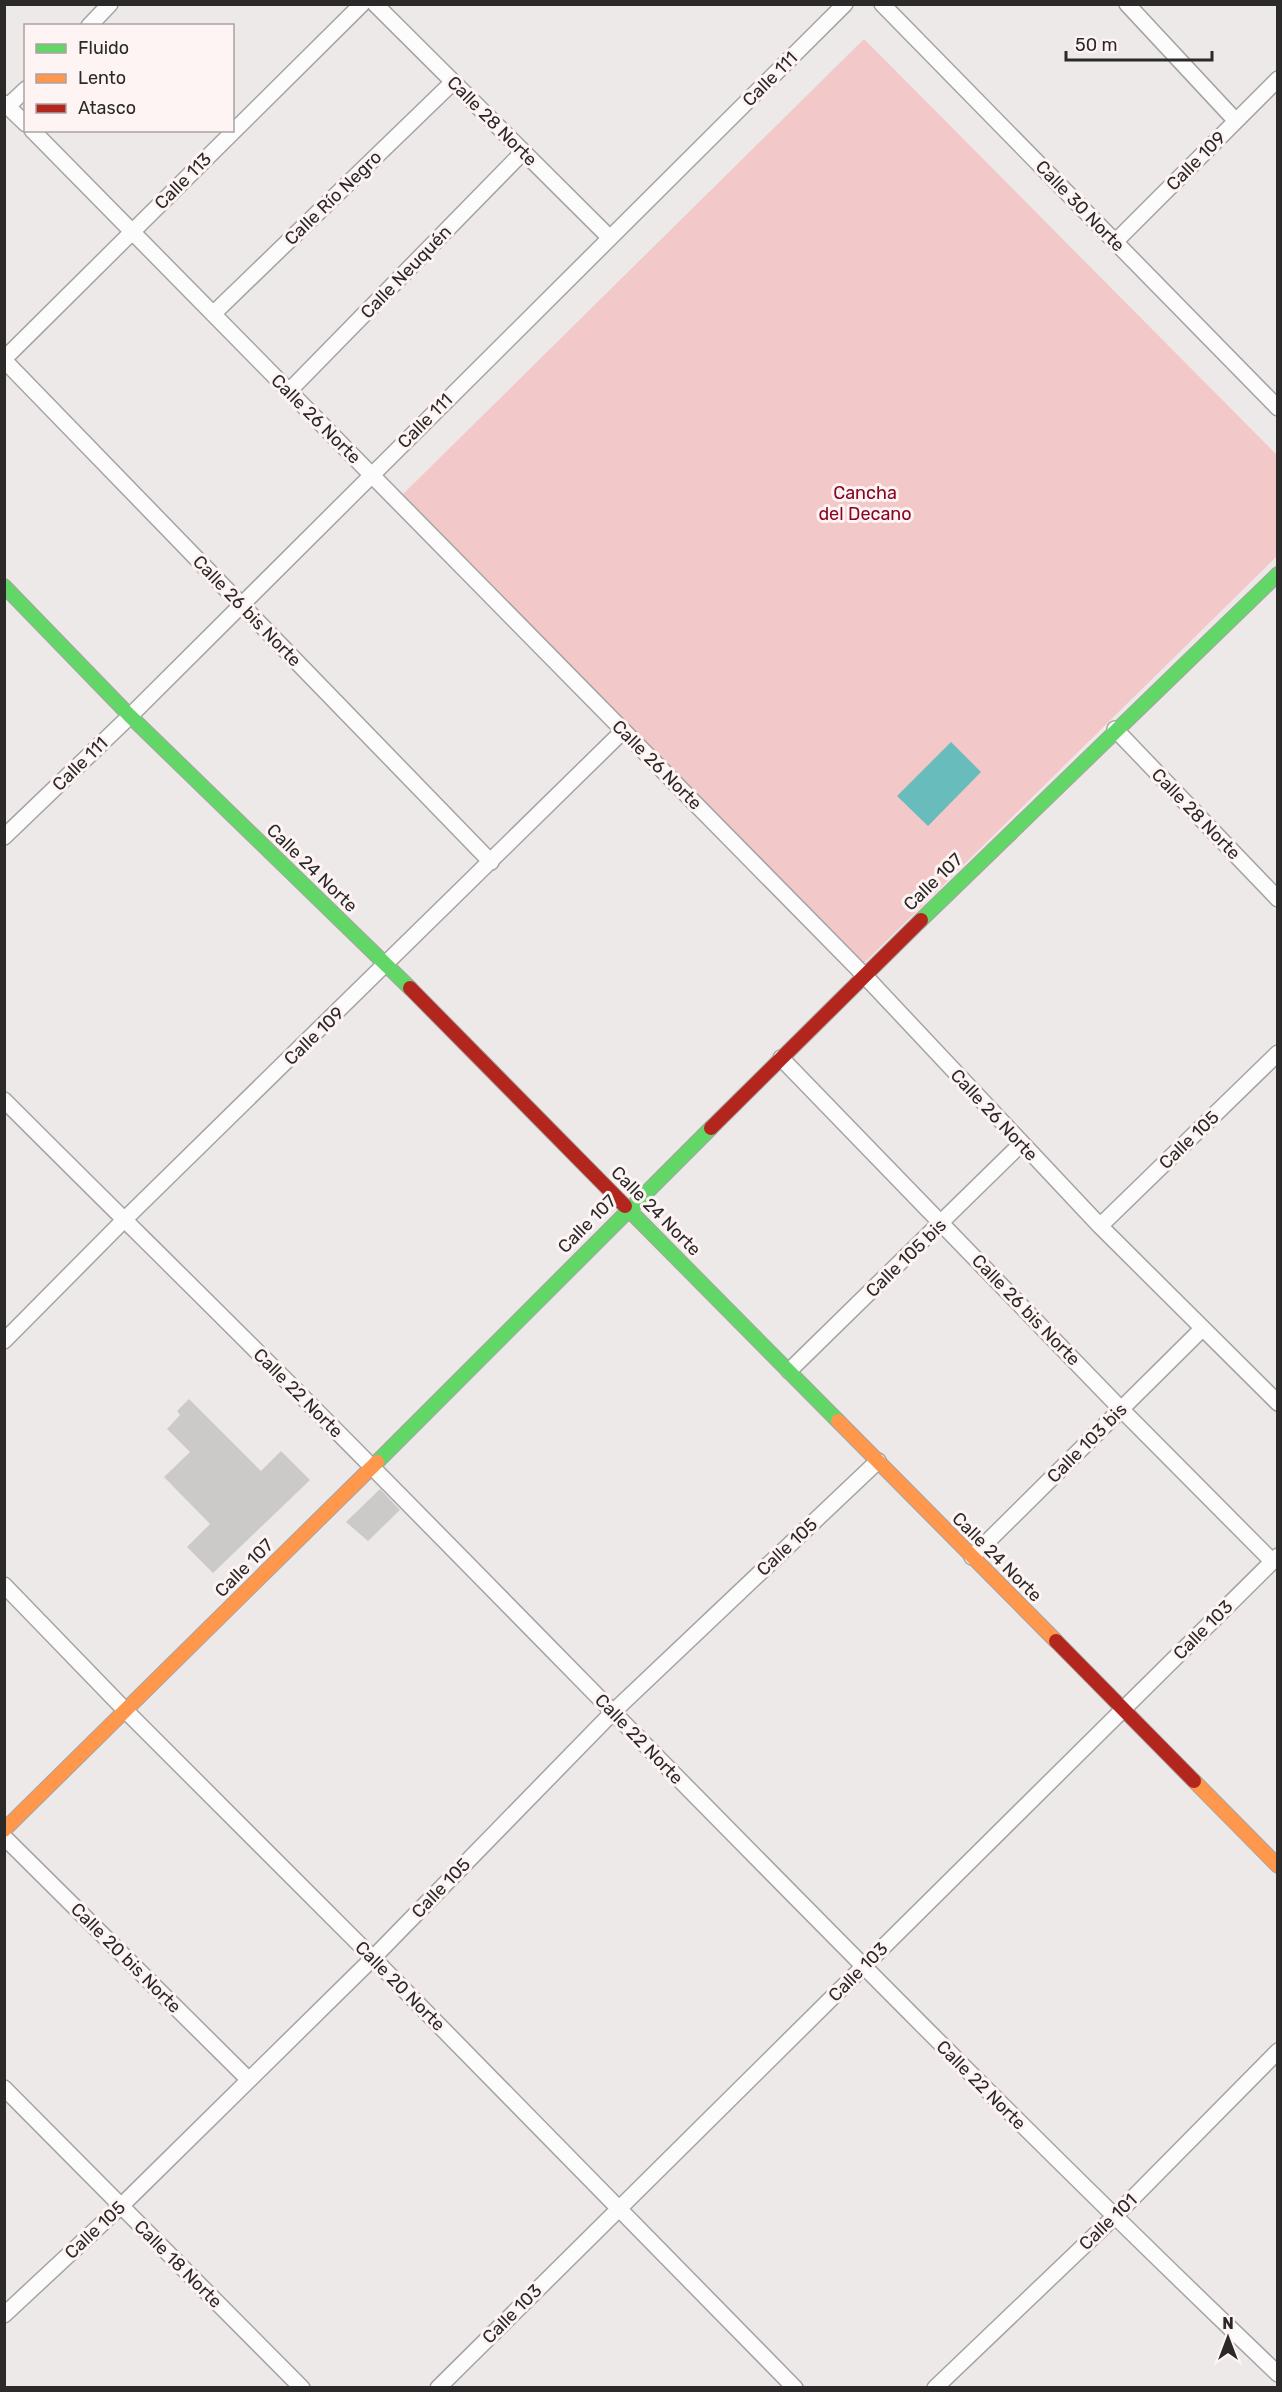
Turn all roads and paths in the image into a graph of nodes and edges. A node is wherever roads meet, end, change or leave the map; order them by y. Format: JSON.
{"nodes":[{"id":1,"x":110,"y":4,"type":"edge"},
{"id":2,"x":362,"y":4,"type":"edge"},
{"id":3,"x":375,"y":4,"type":"edge"},
{"id":4,"x":845,"y":4,"type":"edge"},
{"id":5,"x":882,"y":4,"type":"edge"},
{"id":6,"x":1127,"y":4,"type":"edge"},
{"id":7,"x":91,"y":24,"type":"edge"},
{"id":8,"x":1278,"y":79,"type":"edge"},
{"id":9,"x":453,"y":82,"type":"junction"},
{"id":10,"x":24,"y":91,"type":"edge"},
{"id":11,"x":6,"y":105,"type":"edge"},
{"id":12,"x":1236,"y":121,"type":"junction"},
{"id":13,"x":24,"y":122,"type":"edge"},
{"id":14,"x":234,"y":130,"type":"edge"},
{"id":15,"x":34,"y":132,"type":"edge"},
{"id":16,"x":232,"y":132,"type":"edge"},
{"id":17,"x":524,"y":152,"type":"junction"},
{"id":18,"x":131,"y":231,"type":"junction"},
{"id":19,"x":609,"y":238,"type":"junction"},
{"id":20,"x":1115,"y":242,"type":"junction"},
{"id":21,"x":213,"y":314,"type":"junction"},
{"id":22,"x":4,"y":359,"type":"edge"},
{"id":23,"x":289,"y":391,"type":"junction"},
{"id":24,"x":1278,"y":408,"type":"edge"},
{"id":25,"x":371,"y":475,"type":"junction"},
{"id":26,"x":1278,"y":574,"type":"edge"},
{"id":27,"x":4,"y":586,"type":"edge"},
{"id":28,"x":240,"y":605,"type":"junction"},
{"id":29,"x":130,"y":716,"type":"junction"},
{"id":30,"x":1115,"y":729,"type":"junction"},
{"id":31,"x":623,"y":731,"type":"junction"},
{"id":32,"x":4,"y":837,"type":"edge"},
{"id":33,"x":491,"y":862,"type":"junction"},
{"id":34,"x":1278,"y":899,"type":"edge"},
{"id":35,"x":387,"y":965,"type":"junction"},
{"id":36,"x":864,"y":975,"type":"junction"},
{"id":37,"x":1278,"y":1053,"type":"edge"},
{"id":38,"x":781,"y":1058,"type":"junction"},
{"id":39,"x":4,"y":1100,"type":"edge"},
{"id":40,"x":1021,"y":1144,"type":"junction"},
{"id":41,"x":628,"y":1209,"type":"junction"},
{"id":42,"x":124,"y":1220,"type":"junction"},
{"id":43,"x":942,"y":1223,"type":"junction"},
{"id":44,"x":1100,"y":1226,"type":"junction"},
{"id":45,"x":1202,"y":1329,"type":"junction"},
{"id":46,"x":4,"y":1341,"type":"edge"},
{"id":47,"x":789,"y":1371,"type":"junction"},
{"id":48,"x":1278,"y":1403,"type":"edge"},
{"id":49,"x":1121,"y":1409,"type":"junction"},
{"id":50,"x":878,"y":1461,"type":"junction"},
{"id":51,"x":372,"y":1467,"type":"junction"},
{"id":52,"x":972,"y":1557,"type":"junction"},
{"id":53,"x":1275,"y":1558,"type":"edge"},
{"id":54,"x":4,"y":1585,"type":"edge"},
{"id":55,"x":125,"y":1710,"type":"junction"},
{"id":56,"x":1124,"y":1710,"type":"junction"},
{"id":57,"x":613,"y":1712,"type":"junction"},
{"id":58,"x":4,"y":1830,"type":"edge"},
{"id":59,"x":4,"y":1837,"type":"edge"},
{"id":60,"x":1278,"y":1866,"type":"edge"},
{"id":61,"x":373,"y":1958,"type":"junction"},
{"id":62,"x":863,"y":1967,"type":"junction"},
{"id":63,"x":1278,"y":2051,"type":"edge"},
{"id":64,"x":248,"y":2079,"type":"junction"},
{"id":65,"x":4,"y":2088,"type":"edge"},
{"id":66,"x":121,"y":2206,"type":"junction"},
{"id":67,"x":619,"y":2209,"type":"junction"},
{"id":68,"x":1114,"y":2217,"type":"junction"},
{"id":69,"x":4,"y":2315,"type":"edge"},
{"id":70,"x":1278,"y":2374,"type":"edge"},
{"id":71,"x":302,"y":2388,"type":"edge"},
{"id":72,"x":438,"y":2388,"type":"edge"},
{"id":73,"x":795,"y":2388,"type":"edge"},
{"id":74,"x":934,"y":2388,"type":"edge"}],
"edges":[{"from":1,"to":7,"type":"street"},
{"from":2,"to":14,"type":"street","name":"Calle 113"},
{"from":3,"to":9,"type":"street","name":"Calle 28 Norte"},
{"from":4,"to":19,"type":"street","name":"Calle 111"},
{"from":5,"to":20,"type":"street","name":"Calle 30 Norte"},
{"from":6,"to":12,"type":"street"},
{"from":8,"to":12,"type":"street","name":"Calle 109"},
{"from":9,"to":17,"type":"street","name":"Calle 28 Norte"},
{"from":9,"to":21,"type":"street","name":"Calle Río Negro"},
{"from":10,"to":11,"type":"street"},
{"from":11,"to":13,"type":"street"},
{"from":12,"to":20,"type":"street","name":"Calle 109"},
{"from":15,"to":18,"type":"street","name":"Calle 26 Norte"},
{"from":16,"to":18,"type":"street","name":"Calle 113"},
{"from":17,"to":19,"type":"street","name":"Calle 28 Norte"},
{"from":17,"to":23,"type":"street","name":"Calle Neuquén"},
{"from":18,"to":21,"type":"street","name":"Calle 26 Norte"},
{"from":18,"to":22,"type":"street","name":"Calle 113"},
{"from":19,"to":25,"type":"street","name":"Calle 111"},
{"from":20,"to":24,"type":"street","name":"Calle 30 Norte"},
{"from":21,"to":23,"type":"street","name":"Calle 26 Norte"},
{"from":22,"to":28,"type":"street","name":"Calle 26 bis Norte"},
{"from":23,"to":25,"type":"street","name":"Calle 26 Norte"},
{"from":25,"to":28,"type":"street","name":"Calle 111"},
{"from":25,"to":31,"type":"street","name":"Calle 26 Norte"},
{"from":26,"to":30,"type":"street","name":"Calle 107"},
{"from":27,"to":29,"type":"street","name":"Calle 24 Norte"},
{"from":28,"to":29,"type":"street","name":"Calle 111"},
{"from":28,"to":33,"type":"street","name":"Calle 26 bis Norte"},
{"from":29,"to":32,"type":"street","name":"Calle 111"},
{"from":29,"to":35,"type":"street","name":"Calle 24 Norte"},
{"from":30,"to":34,"type":"street","name":"Calle 28 Norte"},
{"from":30,"to":36,"type":"street","name":"Calle 107"},
{"from":31,"to":33,"type":"street","name":"Calle 109"},
{"from":31,"to":36,"type":"street","name":"Calle 26 Norte"},
{"from":33,"to":35,"type":"street","name":"Calle 109"},
{"from":35,"to":41,"type":"street","name":"Calle 24 Norte"},
{"from":35,"to":42,"type":"street","name":"Calle 109"},
{"from":36,"to":38,"type":"street","name":"Calle 107"},
{"from":36,"to":40,"type":"street","name":"Calle 26 Norte"},
{"from":37,"to":44,"type":"street","name":"Calle 105"},
{"from":38,"to":41,"type":"street","name":"Calle 107"},
{"from":38,"to":43,"type":"street","name":"Calle 26 bis Norte"},
{"from":39,"to":42,"type":"street","name":"Calle 22 Norte"},
{"from":40,"to":43,"type":"street","name":"Calle 105 bis"},
{"from":40,"to":44,"type":"street","name":"Calle 26 Norte"},
{"from":41,"to":47,"type":"street","name":"Calle 24 Norte"},
{"from":41,"to":51,"type":"street","name":"Calle 107"},
{"from":42,"to":46,"type":"street","name":"Calle 109"},
{"from":42,"to":51,"type":"street","name":"Calle 22 Norte"},
{"from":43,"to":47,"type":"street","name":"Calle 105 bis"},
{"from":43,"to":49,"type":"street","name":"Calle 26 bis Norte"},
{"from":44,"to":45,"type":"street","name":"Calle 26 Norte"},
{"from":45,"to":48,"type":"street","name":"Calle 26 Norte"},
{"from":45,"to":49,"type":"street","name":"Calle 103 bis"},
{"from":47,"to":50,"type":"street","name":"Calle 24 Norte"},
{"from":49,"to":52,"type":"street","name":"Calle 103 bis"},
{"from":49,"to":53,"type":"street","name":"Calle 26 bis Norte"},
{"from":50,"to":52,"type":"street","name":"Calle 24 Norte"},
{"from":50,"to":57,"type":"street","name":"Calle 105"},
{"from":51,"to":55,"type":"street","name":"Calle 107"},
{"from":51,"to":57,"type":"street","name":"Calle 22 Norte"},
{"from":52,"to":56,"type":"street","name":"Calle 24 Norte"},
{"from":53,"to":56,"type":"street","name":"Calle 103"},
{"from":54,"to":55,"type":"street","name":"Calle 20 Norte"},
{"from":55,"to":58,"type":"street","name":"Calle 107"},
{"from":55,"to":61,"type":"street","name":"Calle 20 Norte"},
{"from":56,"to":60,"type":"street","name":"Calle 24 Norte"},
{"from":56,"to":62,"type":"street","name":"Calle 103"},
{"from":57,"to":61,"type":"street","name":"Calle 105"},
{"from":57,"to":62,"type":"street","name":"Calle 22 Norte"},
{"from":59,"to":64,"type":"street","name":"Calle 20 bis Norte"},
{"from":61,"to":64,"type":"street","name":"Calle 105"},
{"from":61,"to":67,"type":"street","name":"Calle 20 Norte"},
{"from":62,"to":67,"type":"street","name":"Calle 103"},
{"from":62,"to":68,"type":"street","name":"Calle 22 Norte"},
{"from":63,"to":68,"type":"street","name":"Calle 101"},
{"from":64,"to":66,"type":"street","name":"Calle 105"},
{"from":65,"to":66,"type":"street","name":"Calle 18 Norte"},
{"from":66,"to":69,"type":"street","name":"Calle 105"},
{"from":66,"to":71,"type":"street","name":"Calle 18 Norte"},
{"from":67,"to":72,"type":"street","name":"Calle 103"},
{"from":67,"to":73,"type":"street","name":"Calle 20 Norte"},
{"from":68,"to":70,"type":"street","name":"Calle 22 Norte"},
{"from":68,"to":74,"type":"street","name":"Calle 101"}]}
